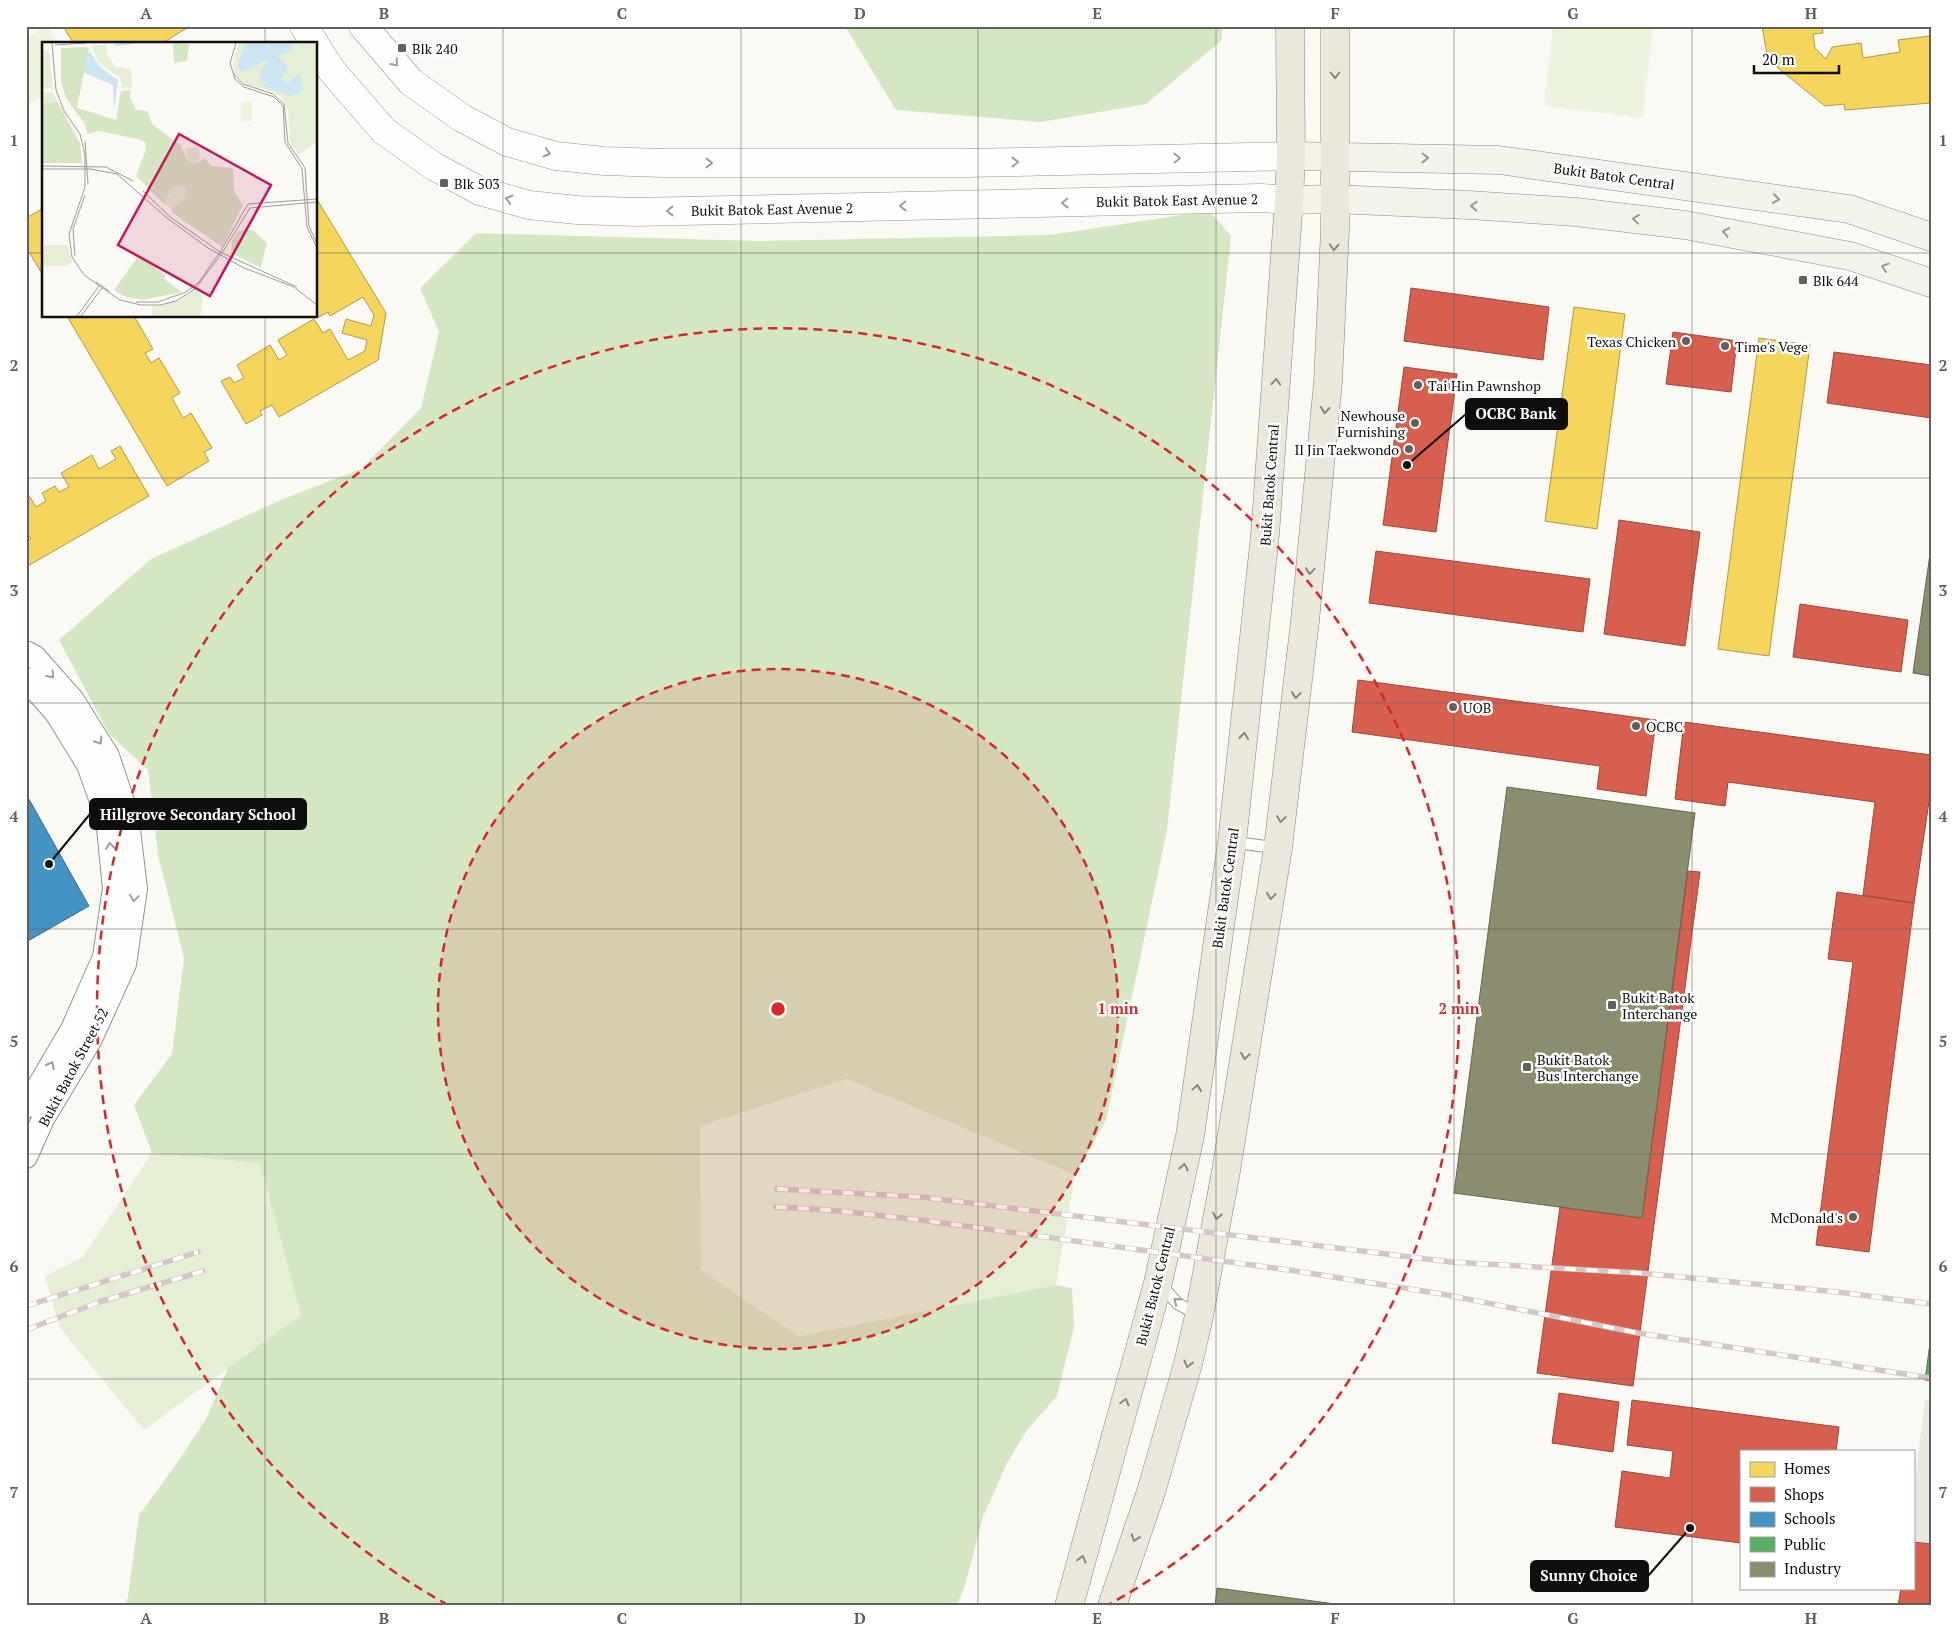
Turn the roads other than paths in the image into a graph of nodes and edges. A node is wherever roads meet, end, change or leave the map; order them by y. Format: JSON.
{"nodes":[{"id":1,"x":304,"y":26,"type":"edge"},
{"id":2,"x":363,"y":26,"type":"edge"},
{"id":3,"x":1290,"y":26,"type":"edge"},
{"id":4,"x":1335,"y":26,"type":"edge"},
{"id":5,"x":314,"y":42,"type":"edge"},
{"id":6,"x":318,"y":48,"type":"edge"},
{"id":7,"x":1291,"y":156,"type":"junction"},
{"id":8,"x":1334,"y":156,"type":"junction"},
{"id":9,"x":1334,"y":199,"type":"junction"},
{"id":10,"x":1289,"y":200,"type":"junction"},
{"id":11,"x":1931,"y":237,"type":"edge"},
{"id":12,"x":1931,"y":283,"type":"edge"},
{"id":13,"x":26,"y":652,"type":"edge"},
{"id":14,"x":26,"y":679,"type":"edge"},
{"id":15,"x":1232,"y":842,"type":"junction"},
{"id":16,"x":1278,"y":848,"type":"junction"},
{"id":17,"x":26,"y":1107,"type":"edge"},
{"id":18,"x":26,"y":1157,"type":"edge"},
{"id":19,"x":1158,"y":1283,"type":"junction"},
{"id":20,"x":1199,"y":1316,"type":"junction"},
{"id":21,"x":1069,"y":1606,"type":"edge"},
{"id":22,"x":1112,"y":1606,"type":"edge"}],
"edges":[{"from":1,"to":5,"type":"street","name":"Bukit Batok East Avenue 2"},
{"from":2,"to":7,"type":"street","one_way":true},
{"from":3,"to":7,"type":"main road","name":"Bukit Batok Central"},
{"from":4,"to":8,"type":"main road","one_way":true},
{"from":10,"to":6,"type":"street","name":"Bukit Batok East Avenue 2","one_way":true},
{"from":7,"to":8,"type":"main road","name":"Bukit Batok Central"},
{"from":7,"to":10,"type":"main road","name":"Bukit Batok Central"},
{"from":8,"to":9,"type":"main road"},
{"from":8,"to":11,"type":"main road","name":"Bukit Batok Central","one_way":true},
{"from":9,"to":10,"type":"main road"},
{"from":12,"to":9,"type":"main road","one_way":true},
{"from":9,"to":16,"type":"main road","one_way":true},
{"from":15,"to":10,"type":"main road","name":"Bukit Batok Central","one_way":true},
{"from":13,"to":18,"type":"street","name":"Bukit Batok Street 52","one_way":true},
{"from":17,"to":14,"type":"street","name":"Bukit Batok Street 52","one_way":true},
{"from":15,"to":16,"type":"lane"},
{"from":19,"to":15,"type":"main road","name":"Bukit Batok Central","one_way":true},
{"from":16,"to":20,"type":"main road","one_way":true},
{"from":20,"to":19,"type":"lane","one_way":true},
{"from":21,"to":19,"type":"main road","name":"Bukit Batok Central","one_way":true},
{"from":20,"to":22,"type":"main road","one_way":true}]}
